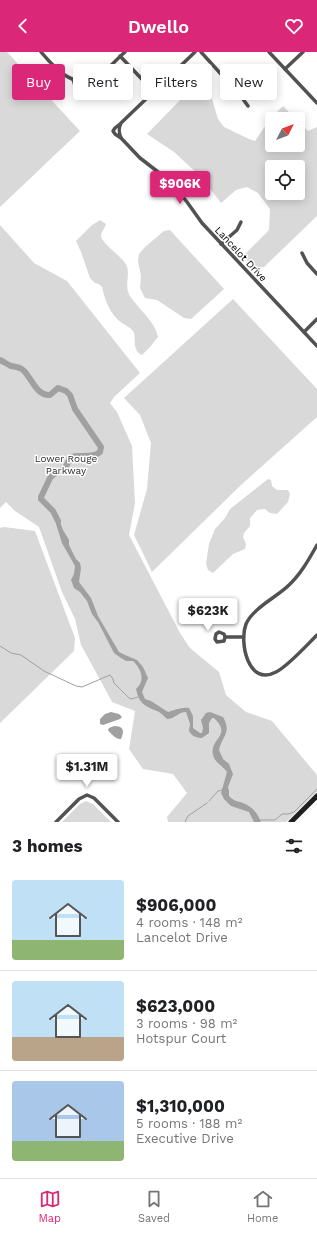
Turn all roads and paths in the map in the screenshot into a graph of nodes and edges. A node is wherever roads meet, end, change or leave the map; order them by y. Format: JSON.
{"nodes":[{"id":1,"x":41,"y":52,"type":"edge"},
{"id":2,"x":124,"y":52,"type":"edge"},
{"id":3,"x":195,"y":52,"type":"edge"},
{"id":4,"x":201,"y":52,"type":"edge"},
{"id":5,"x":269,"y":52,"type":"edge"},
{"id":6,"x":303,"y":52,"type":"edge"},
{"id":7,"x":120,"y":56,"type":"junction"},
{"id":8,"x":112,"y":64,"type":"edge"},
{"id":9,"x":183,"y":64,"type":"edge"},
{"id":10,"x":285,"y":69,"type":"junction"},
{"id":11,"x":141,"y":78,"type":"edge"},
{"id":12,"x":73,"y":79,"type":"edge"},
{"id":13,"x":146,"y":100,"type":"edge"},
{"id":14,"x":317,"y":104,"type":"edge"},
{"id":15,"x":248,"y":106,"type":"dead end"},
{"id":16,"x":122,"y":123,"type":"junction"},
{"id":17,"x":121,"y":138,"type":"junction"},
{"id":18,"x":241,"y":222,"type":"dead end"},
{"id":19,"x":221,"y":244,"type":"junction"},
{"id":20,"x":302,"y":253,"type":"dead end"},
{"id":21,"x":317,"y":274,"type":"edge"},
{"id":22,"x":317,"y":319,"type":"edge"},
{"id":23,"x":304,"y":332,"type":"junction"},
{"id":24,"x":317,"y":346,"type":"edge"},
{"id":25,"x":317,"y":545,"type":"edge"},
{"id":26,"x":317,"y":635,"type":"edge"},
{"id":27,"x":243,"y":636,"type":"junction"},
{"id":28,"x":225,"y":637,"type":"dead end"},
{"id":29,"x":317,"y":796,"type":"edge"},
{"id":30,"x":56,"y":822,"type":"edge"},
{"id":31,"x":118,"y":822,"type":"edge"},
{"id":32,"x":291,"y":822,"type":"edge"}],
"edges":[{"from":1,"to":12,"type":"street"},
{"from":2,"to":7,"type":"street"},
{"from":3,"to":9,"type":"street"},
{"from":4,"to":15,"type":"street"},
{"from":5,"to":10,"type":"street"},
{"from":6,"to":10,"type":"street"},
{"from":7,"to":8,"type":"street"},
{"from":7,"to":11,"type":"street"},
{"from":10,"to":14,"type":"street"},
{"from":13,"to":16,"type":"street"},
{"from":16,"to":17,"type":"street","name":"Lancelot Drive"},
{"from":16,"to":17,"type":"street","name":"Lancelot Drive"},
{"from":17,"to":19,"type":"street","name":"Lancelot Drive"},
{"from":18,"to":19,"type":"street"},
{"from":19,"to":23,"type":"street","name":"Lancelot Drive"},
{"from":20,"to":21,"type":"street"},
{"from":22,"to":23,"type":"street"},
{"from":23,"to":24,"type":"street","name":"Lancelot Drive"},
{"from":25,"to":27,"type":"street"},
{"from":26,"to":27,"type":"street"},
{"from":27,"to":28,"type":"street"},
{"from":29,"to":32,"type":"street"},
{"from":30,"to":31,"type":"street"}]}
